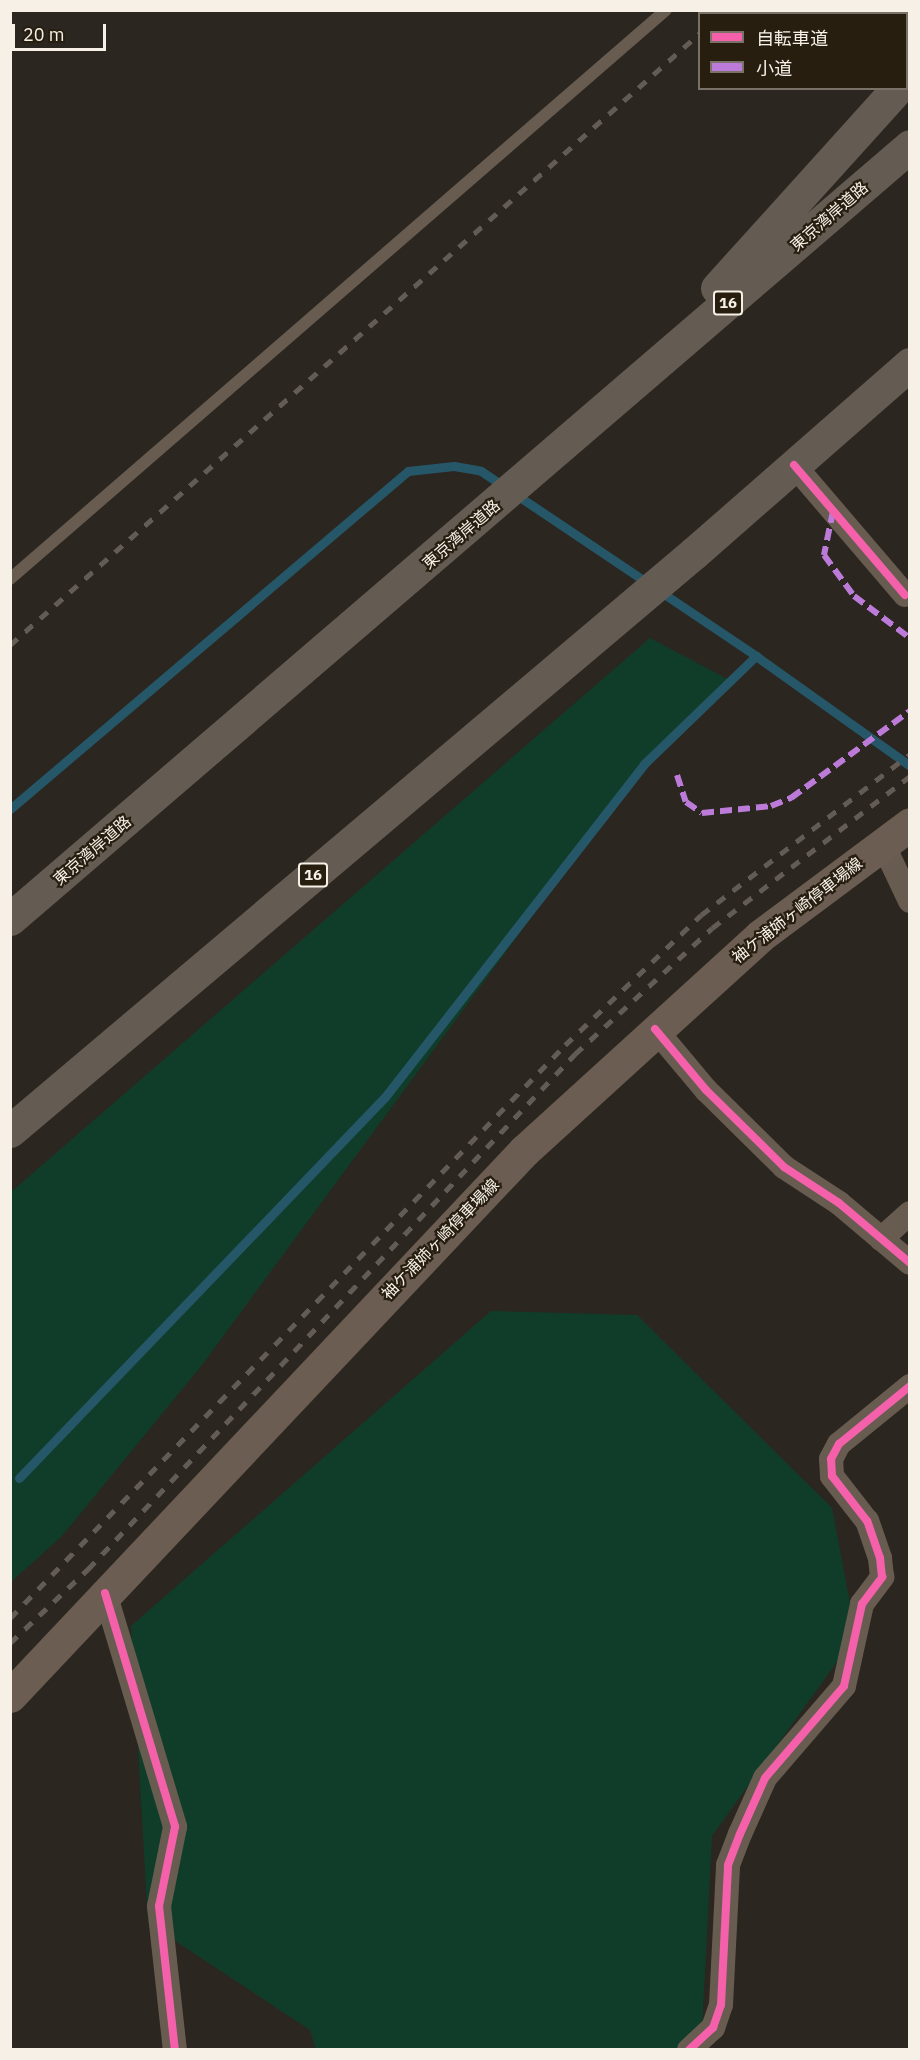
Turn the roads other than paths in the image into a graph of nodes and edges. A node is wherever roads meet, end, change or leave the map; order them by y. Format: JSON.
{"nodes":[{"id":1,"x":666,"y":10,"type":"edge"},
{"id":2,"x":896,"y":90,"type":"edge"},
{"id":3,"x":909,"y":146,"type":"edge"},
{"id":4,"x":909,"y":364,"type":"edge"},
{"id":5,"x":909,"y":390,"type":"edge"},
{"id":6,"x":604,"y":411,"type":"junction"},
{"id":7,"x":794,"y":465,"type":"junction"},
{"id":8,"x":10,"y":579,"type":"edge"},
{"id":9,"x":905,"y":595,"type":"dead end"},
{"id":10,"x":909,"y":824,"type":"edge"},
{"id":11,"x":884,"y":843,"type":"junction"},
{"id":12,"x":909,"y":901,"type":"edge"},
{"id":13,"x":10,"y":919,"type":"edge"},
{"id":14,"x":654,"y":1029,"type":"junction"},
{"id":15,"x":10,"y":1131,"type":"edge"},
{"id":16,"x":909,"y":1213,"type":"edge"},
{"id":17,"x":881,"y":1239,"type":"junction"},
{"id":18,"x":909,"y":1263,"type":"edge"},
{"id":19,"x":909,"y":1386,"type":"edge"},
{"id":20,"x":105,"y":1593,"type":"junction"},
{"id":21,"x":10,"y":1696,"type":"edge"},
{"id":22,"x":175,"y":2049,"type":"edge"},
{"id":23,"x":689,"y":2049,"type":"edge"}],
"edges":[{"from":1,"to":8,"type":"lane"},
{"from":2,"to":6,"type":"highway"},
{"from":3,"to":6,"type":"highway","name":"東京湾岸道路","number":"16"},
{"from":4,"to":7,"type":"highway","number":"16"},
{"from":5,"to":7,"type":"highway"},
{"from":6,"to":13,"type":"highway","name":"東京湾岸道路","number":"16"},
{"from":7,"to":9,"type":"street"},
{"from":7,"to":15,"type":"highway","number":"16"},
{"from":10,"to":11,"type":"main road","name":"袖ケ浦姉ヶ崎停車場線"},
{"from":11,"to":12,"type":"street"},
{"from":11,"to":14,"type":"main road","name":"袖ケ浦姉ヶ崎停車場線"},
{"from":14,"to":17,"type":"street"},
{"from":14,"to":20,"type":"main road","name":"袖ケ浦姉ヶ崎停車場線"},
{"from":16,"to":17,"type":"street"},
{"from":17,"to":18,"type":"street"},
{"from":19,"to":23,"type":"street"},
{"from":20,"to":21,"type":"main road","name":"袖ケ浦姉ヶ崎停車場線"},
{"from":20,"to":22,"type":"street"}]}
